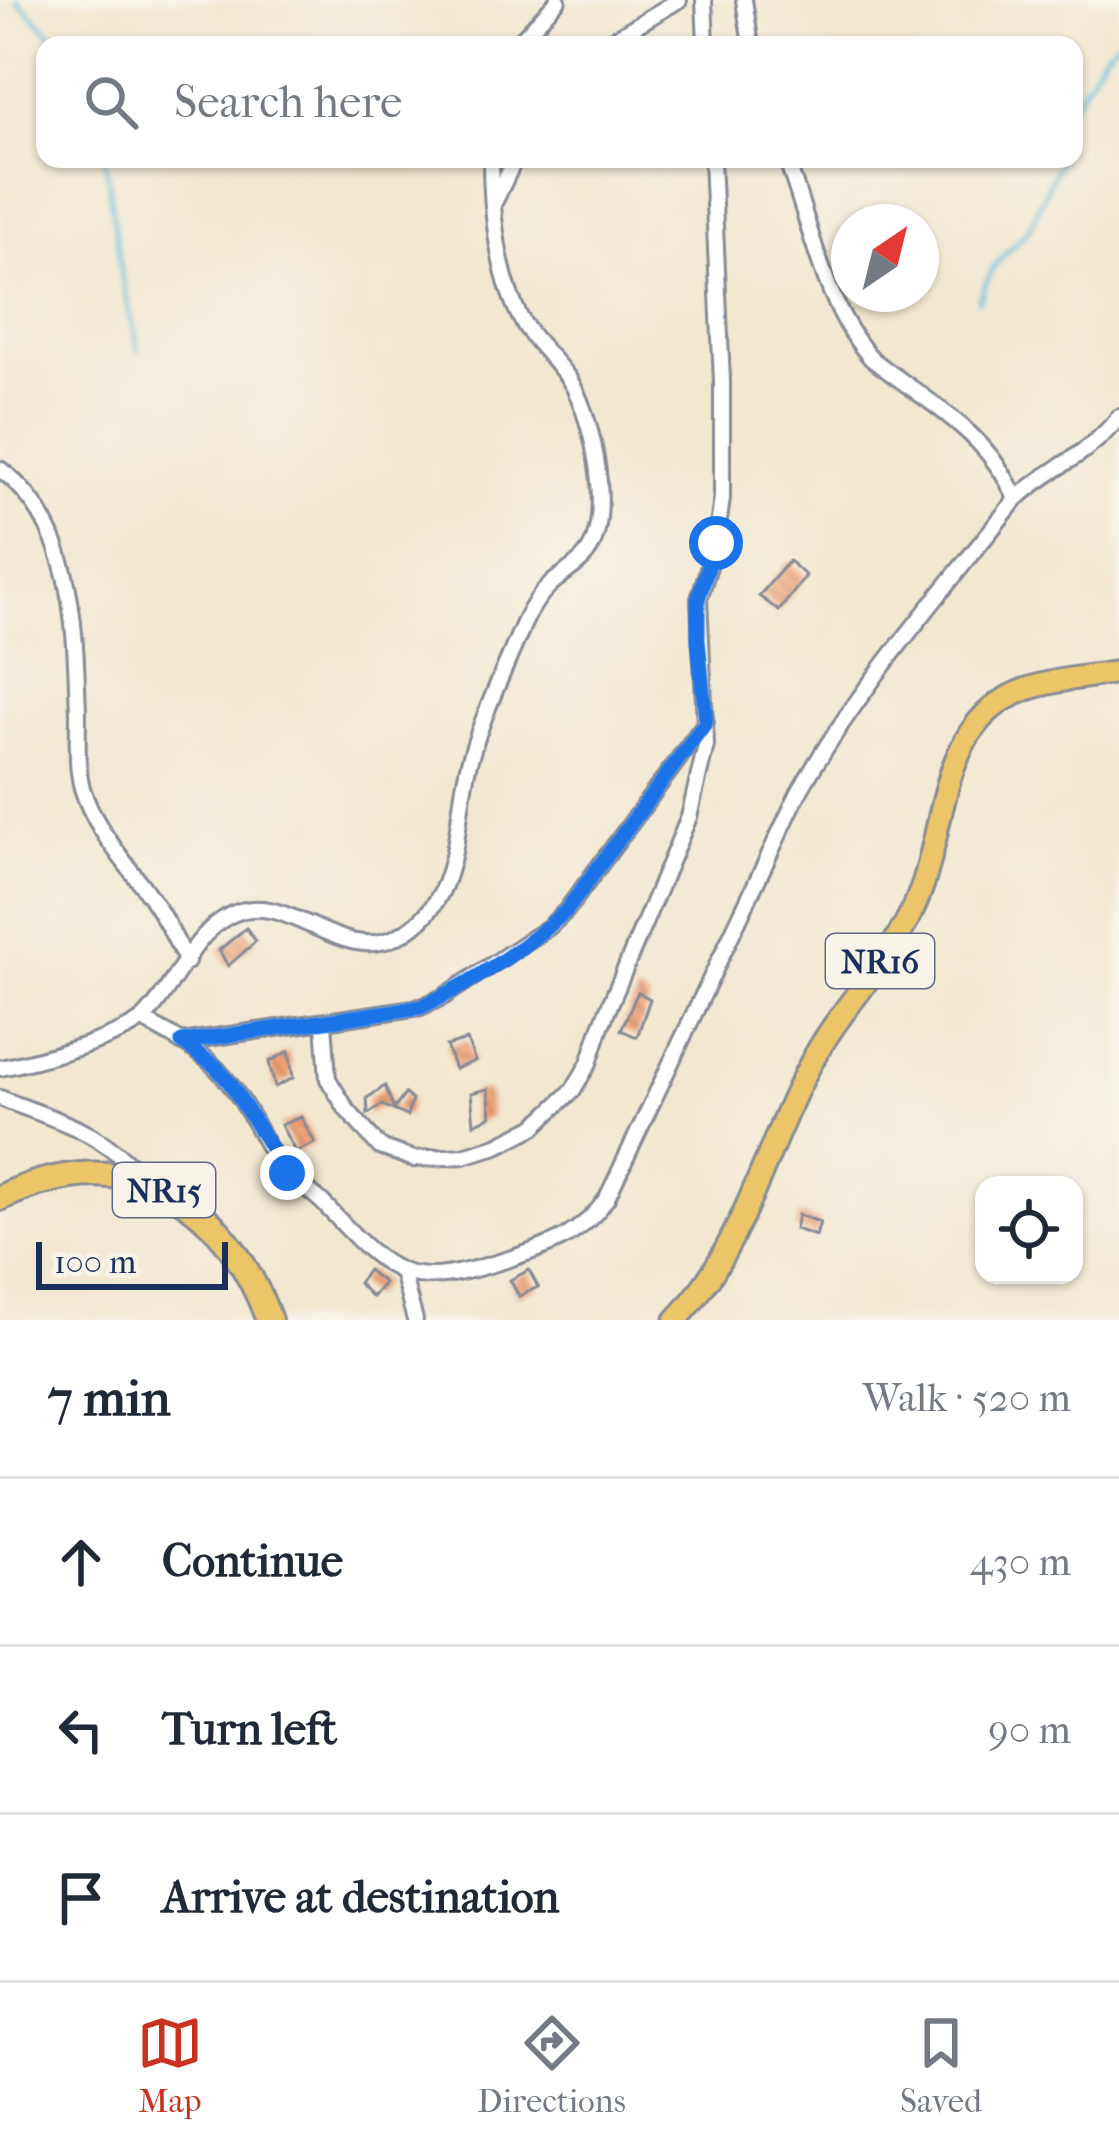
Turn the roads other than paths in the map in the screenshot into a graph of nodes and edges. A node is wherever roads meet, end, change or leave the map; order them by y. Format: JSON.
{"nodes":[{"id":1,"x":558,"y":0,"type":"edge"},
{"id":2,"x":679,"y":0,"type":"edge"},
{"id":3,"x":704,"y":0,"type":"edge"},
{"id":4,"x":744,"y":0,"type":"edge"},
{"id":5,"x":524,"y":36,"type":"edge"},
{"id":6,"x":618,"y":36,"type":"edge"},
{"id":7,"x":706,"y":36,"type":"edge"},
{"id":8,"x":750,"y":36,"type":"edge"},
{"id":9,"x":491,"y":168,"type":"edge"},
{"id":10,"x":511,"y":168,"type":"edge"},
{"id":11,"x":712,"y":168,"type":"edge"},
{"id":12,"x":789,"y":168,"type":"edge"},
{"id":13,"x":495,"y":201,"type":"junction"},
{"id":14,"x":1119,"y":417,"type":"edge"},
{"id":15,"x":0,"y":469,"type":"edge"},
{"id":16,"x":1016,"y":499,"type":"junction"},
{"id":17,"x":1119,"y":672,"type":"edge"},
{"id":18,"x":706,"y":722,"type":"junction"},
{"id":19,"x":187,"y":962,"type":"junction"},
{"id":20,"x":143,"y":1020,"type":"junction"},
{"id":21,"x":324,"y":1022,"type":"junction"},
{"id":22,"x":182,"y":1042,"type":"junction"},
{"id":23,"x":0,"y":1068,"type":"edge"},
{"id":24,"x":0,"y":1098,"type":"edge"},
{"id":25,"x":146,"y":1181,"type":"junction"},
{"id":26,"x":0,"y":1198,"type":"edge"},
{"id":27,"x":402,"y":1272,"type":"junction"},
{"id":28,"x":269,"y":1320,"type":"edge"},
{"id":29,"x":415,"y":1320,"type":"edge"},
{"id":30,"x":676,"y":1320,"type":"edge"}],
"edges":[{"from":1,"to":5,"type":"street"},
{"from":2,"to":6,"type":"street"},
{"from":3,"to":7,"type":"street"},
{"from":4,"to":8,"type":"street"},
{"from":9,"to":13,"type":"street"},
{"from":10,"to":13,"type":"street"},
{"from":11,"to":18,"type":"street"},
{"from":12,"to":16,"type":"street"},
{"from":13,"to":19,"type":"street"},
{"from":14,"to":16,"type":"street"},
{"from":15,"to":19,"type":"street"},
{"from":16,"to":27,"type":"street"},
{"from":17,"to":30,"type":"main road","number":"NR16"},
{"from":18,"to":21,"type":"street"},
{"from":18,"to":21,"type":"street"},
{"from":19,"to":20,"type":"street"},
{"from":20,"to":22,"type":"street"},
{"from":20,"to":23,"type":"street"},
{"from":21,"to":22,"type":"street"},
{"from":22,"to":27,"type":"street"},
{"from":24,"to":25,"type":"street"},
{"from":25,"to":26,"type":"highway","number":"NR15"},
{"from":25,"to":28,"type":"highway","number":"NR15"},
{"from":27,"to":29,"type":"street"}]}
